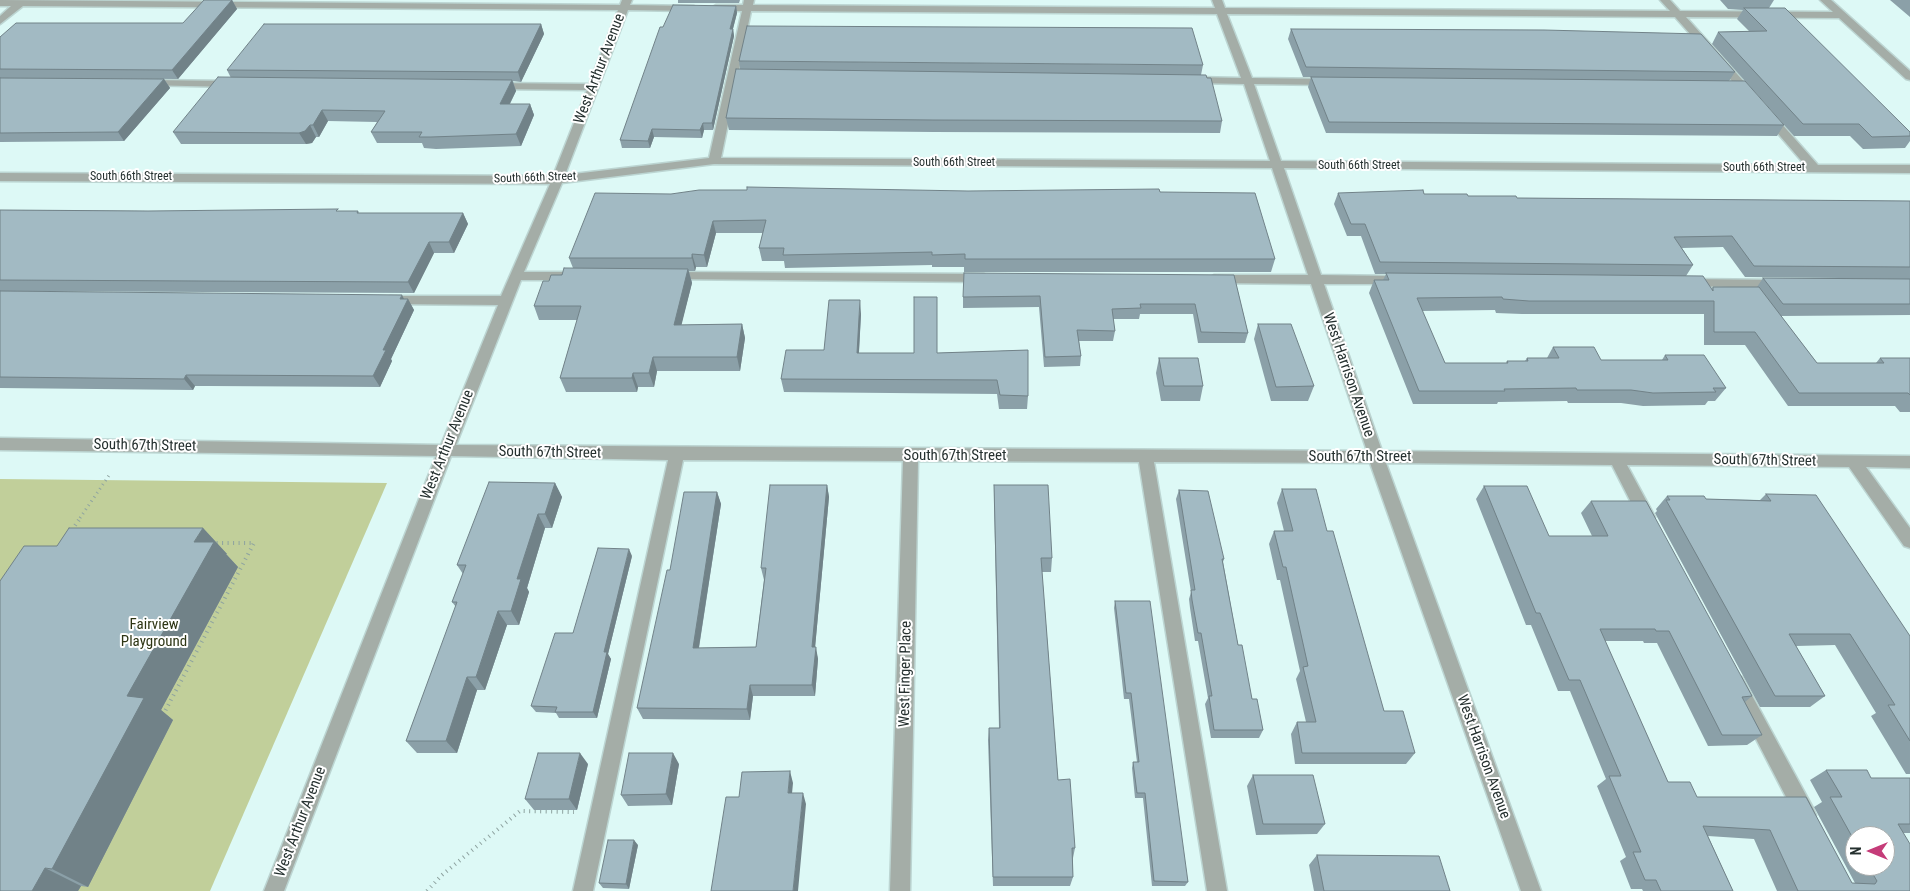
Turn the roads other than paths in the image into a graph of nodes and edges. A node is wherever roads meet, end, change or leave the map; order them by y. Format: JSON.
{"nodes":[{"id":1,"x":1664,"y":0,"type":"edge"},
{"id":2,"x":1825,"y":0,"type":"edge"},
{"id":3,"x":22,"y":2,"type":"edge"},
{"id":4,"x":0,"y":3,"type":"edge"},
{"id":5,"x":625,"y":4,"type":"edge"},
{"id":6,"x":748,"y":4,"type":"edge"},
{"id":7,"x":1219,"y":6,"type":"edge"},
{"id":8,"x":1677,"y":13,"type":"junction"},
{"id":9,"x":1841,"y":15,"type":"junction"},
{"id":10,"x":0,"y":21,"type":"edge"},
{"id":11,"x":1910,"y":77,"type":"edge"},
{"id":12,"x":1180,"y":80,"type":"edge"},
{"id":13,"x":1248,"y":81,"type":"junction"},
{"id":14,"x":1339,"y":82,"type":"edge"},
{"id":15,"x":140,"y":83,"type":"edge"},
{"id":16,"x":240,"y":84,"type":"edge"},
{"id":17,"x":480,"y":86,"type":"edge"},
{"id":18,"x":593,"y":87,"type":"junction"},
{"id":19,"x":1724,"y":87,"type":"edge"},
{"id":20,"x":1744,"y":87,"type":"junction"},
{"id":21,"x":714,"y":161,"type":"junction"},
{"id":22,"x":1276,"y":166,"type":"junction"},
{"id":23,"x":1814,"y":168,"type":"junction"},
{"id":24,"x":1910,"y":169,"type":"edge"},
{"id":25,"x":0,"y":177,"type":"edge"},
{"id":26,"x":556,"y":180,"type":"junction"},
{"id":27,"x":516,"y":276,"type":"junction"},
{"id":28,"x":583,"y":276,"type":"edge"},
{"id":29,"x":663,"y":276,"type":"edge"},
{"id":30,"x":992,"y":278,"type":"edge"},
{"id":31,"x":1202,"y":279,"type":"edge"},
{"id":32,"x":1315,"y":280,"type":"junction"},
{"id":33,"x":1403,"y":280,"type":"edge"},
{"id":34,"x":1672,"y":283,"type":"edge"},
{"id":35,"x":1791,"y":284,"type":"edge"},
{"id":36,"x":378,"y":300,"type":"edge"},
{"id":37,"x":506,"y":301,"type":"junction"},
{"id":38,"x":0,"y":444,"type":"edge"},
{"id":39,"x":446,"y":451,"type":"junction"},
{"id":40,"x":677,"y":454,"type":"junction"},
{"id":41,"x":911,"y":456,"type":"junction"},
{"id":42,"x":1146,"y":457,"type":"junction"},
{"id":43,"x":1376,"y":457,"type":"junction"},
{"id":44,"x":1616,"y":459,"type":"junction"},
{"id":45,"x":1854,"y":462,"type":"junction"},
{"id":46,"x":1910,"y":462,"type":"edge"},
{"id":47,"x":1656,"y":535,"type":"edge"},
{"id":48,"x":1910,"y":541,"type":"edge"},
{"id":49,"x":1726,"y":665,"type":"edge"},
{"id":50,"x":1814,"y":830,"type":"edge"},
{"id":51,"x":274,"y":891,"type":"edge"},
{"id":52,"x":584,"y":891,"type":"edge"},
{"id":53,"x":900,"y":891,"type":"edge"},
{"id":54,"x":1217,"y":891,"type":"edge"},
{"id":55,"x":1531,"y":891,"type":"edge"}],
"edges":[{"from":1,"to":8,"type":"street"},
{"from":2,"to":9,"type":"street"},
{"from":3,"to":4,"type":"street"},
{"from":3,"to":5,"type":"street"},
{"from":3,"to":10,"type":"street"},
{"from":5,"to":6,"type":"street"},
{"from":5,"to":18,"type":"street","name":"West Arthur Avenue"},
{"from":6,"to":7,"type":"street"},
{"from":6,"to":21,"type":"street"},
{"from":7,"to":8,"type":"street"},
{"from":7,"to":13,"type":"street","name":"West Harrison Avenue"},
{"from":8,"to":9,"type":"street"},
{"from":8,"to":20,"type":"street"},
{"from":9,"to":11,"type":"street"},
{"from":12,"to":13,"type":"street"},
{"from":13,"to":14,"type":"street"},
{"from":13,"to":22,"type":"street","name":"West Harrison Avenue"},
{"from":15,"to":16,"type":"street"},
{"from":17,"to":18,"type":"street"},
{"from":18,"to":26,"type":"street","name":"West Arthur Avenue"},
{"from":19,"to":20,"type":"street"},
{"from":20,"to":23,"type":"street"},
{"from":21,"to":22,"type":"street","name":"South 66th Street"},
{"from":21,"to":26,"type":"street","name":"South 66th Street"},
{"from":22,"to":23,"type":"street","name":"South 66th Street"},
{"from":22,"to":32,"type":"street","name":"West Harrison Avenue"},
{"from":23,"to":24,"type":"street","name":"South 66th Street"},
{"from":25,"to":26,"type":"street","name":"South 66th Street"},
{"from":26,"to":27,"type":"street","name":"West Arthur Avenue"},
{"from":27,"to":28,"type":"street"},
{"from":27,"to":37,"type":"street","name":"West Arthur Avenue"},
{"from":29,"to":30,"type":"street"},
{"from":31,"to":32,"type":"street"},
{"from":32,"to":33,"type":"street"},
{"from":32,"to":43,"type":"street","name":"West Harrison Avenue"},
{"from":34,"to":35,"type":"street"},
{"from":36,"to":37,"type":"street"},
{"from":37,"to":39,"type":"street","name":"West Arthur Avenue"},
{"from":38,"to":39,"type":"street","name":"South 67th Street"},
{"from":39,"to":40,"type":"street","name":"South 67th Street"},
{"from":39,"to":51,"type":"street","name":"West Arthur Avenue"},
{"from":40,"to":41,"type":"street","name":"South 67th Street"},
{"from":40,"to":52,"type":"street"},
{"from":41,"to":42,"type":"street","name":"South 67th Street"},
{"from":41,"to":53,"type":"street","name":"West Finger Place"},
{"from":42,"to":43,"type":"street","name":"South 67th Street"},
{"from":42,"to":54,"type":"street"},
{"from":43,"to":44,"type":"street","name":"South 67th Street"},
{"from":43,"to":55,"type":"street","name":"West Harrison Avenue"},
{"from":44,"to":45,"type":"street","name":"South 67th Street"},
{"from":44,"to":47,"type":"street"},
{"from":45,"to":46,"type":"street","name":"South 67th Street"},
{"from":45,"to":48,"type":"street"},
{"from":49,"to":50,"type":"street"}]}
